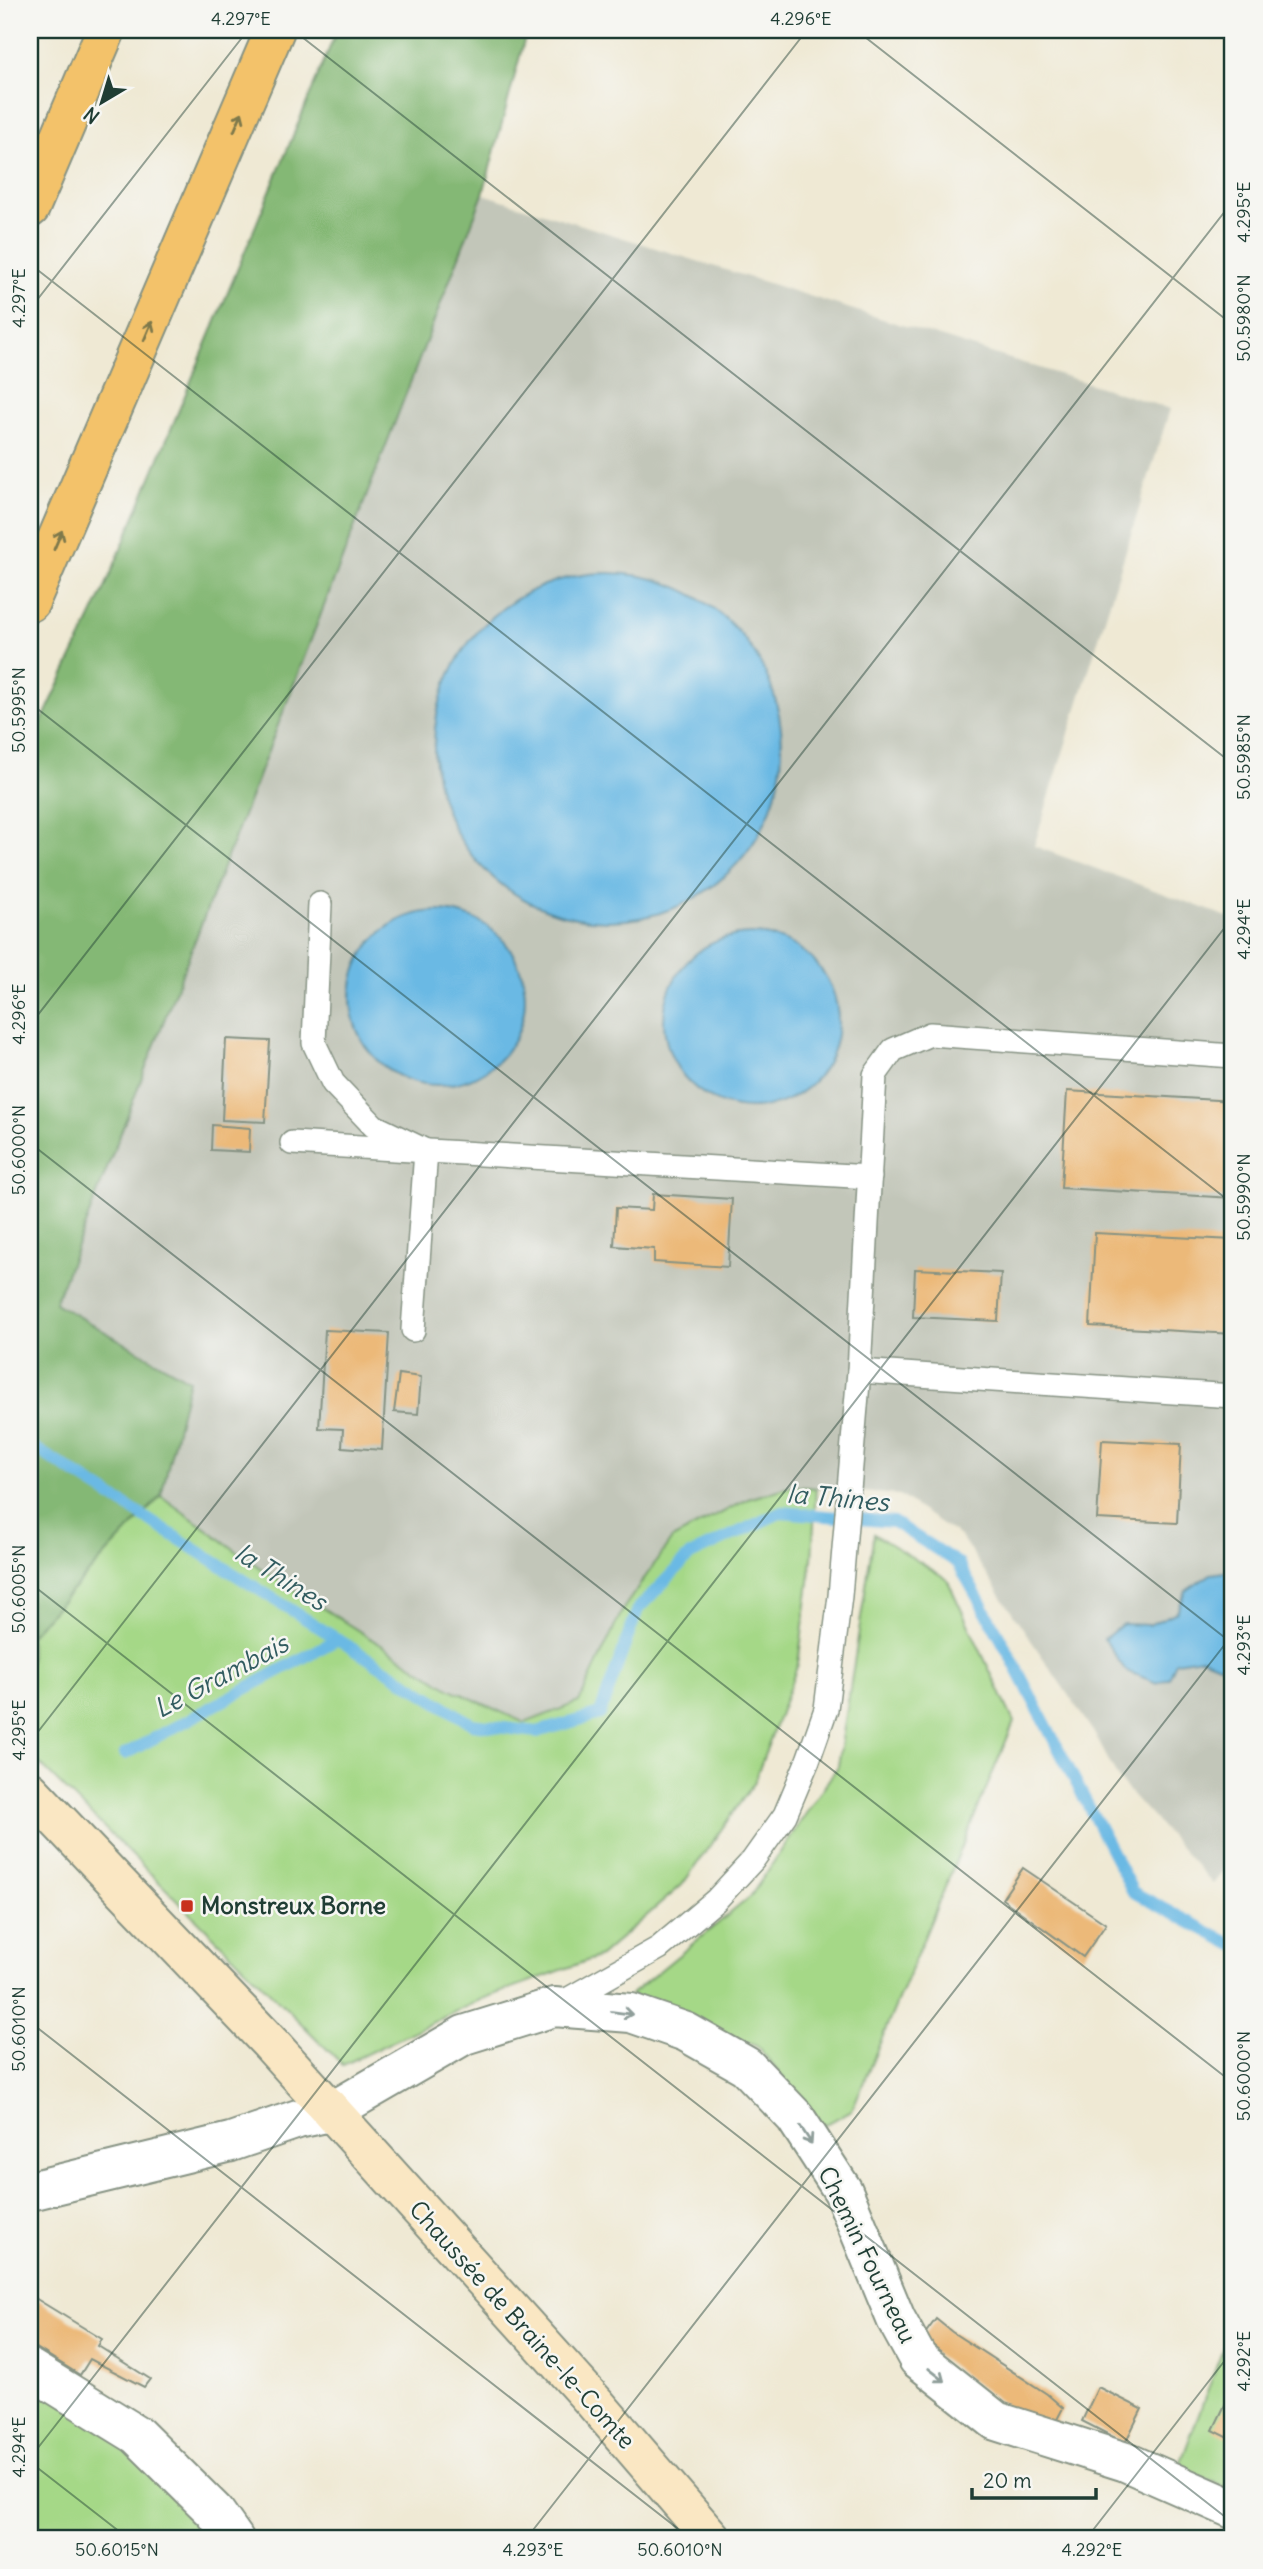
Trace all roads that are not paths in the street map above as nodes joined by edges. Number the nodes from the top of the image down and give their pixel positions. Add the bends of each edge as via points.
1 (106, 30) edge
2 (275, 30) edge
3 (30, 208) edge
4 (30, 602) edge
5 (320, 904) dead end
6 (1233, 1056) edge
7 (292, 1143) dead end
8 (426, 1151) junction
9 (870, 1177) junction
10 (413, 1330) dead end
11 (859, 1371) junction
12 (1233, 1396) edge
13 (30, 1791) edge
14 (554, 2007) junction
15 (331, 2112) junction
16 (30, 2191) edge
17 (30, 2369) edge
18 (1233, 2509) edge
19 (234, 2539) edge
20 (712, 2539) edge

1 - 3 highway
4 -> 2 highway
5 - 8 lane via 314,1043 333,1083 374,1126
6 - 9 lane via 930,1034 893,1050 875,1076
7 - 8 lane
8 - 9 lane
8 - 10 lane
9 - 11 lane
11 - 12 lane
11 - 14 lane via 826,1709 785,1815 753,1860 716,1900 659,1948
13 - 15 main road, Chaussée de Braine-le-Comte
14 - 15 street, Chemin Fourneau via 464,2035
14 -> 18 street, Chemin Fourneau via 631,2013 686,2032 746,2066 795,2117 842,2191 896,2319 918,2359 996,2421 1126,2462
15 - 16 street via 231,2142
15 - 20 main road, Chaussée de Braine-le-Comte
17 - 19 street via 137,2435 215,2512

